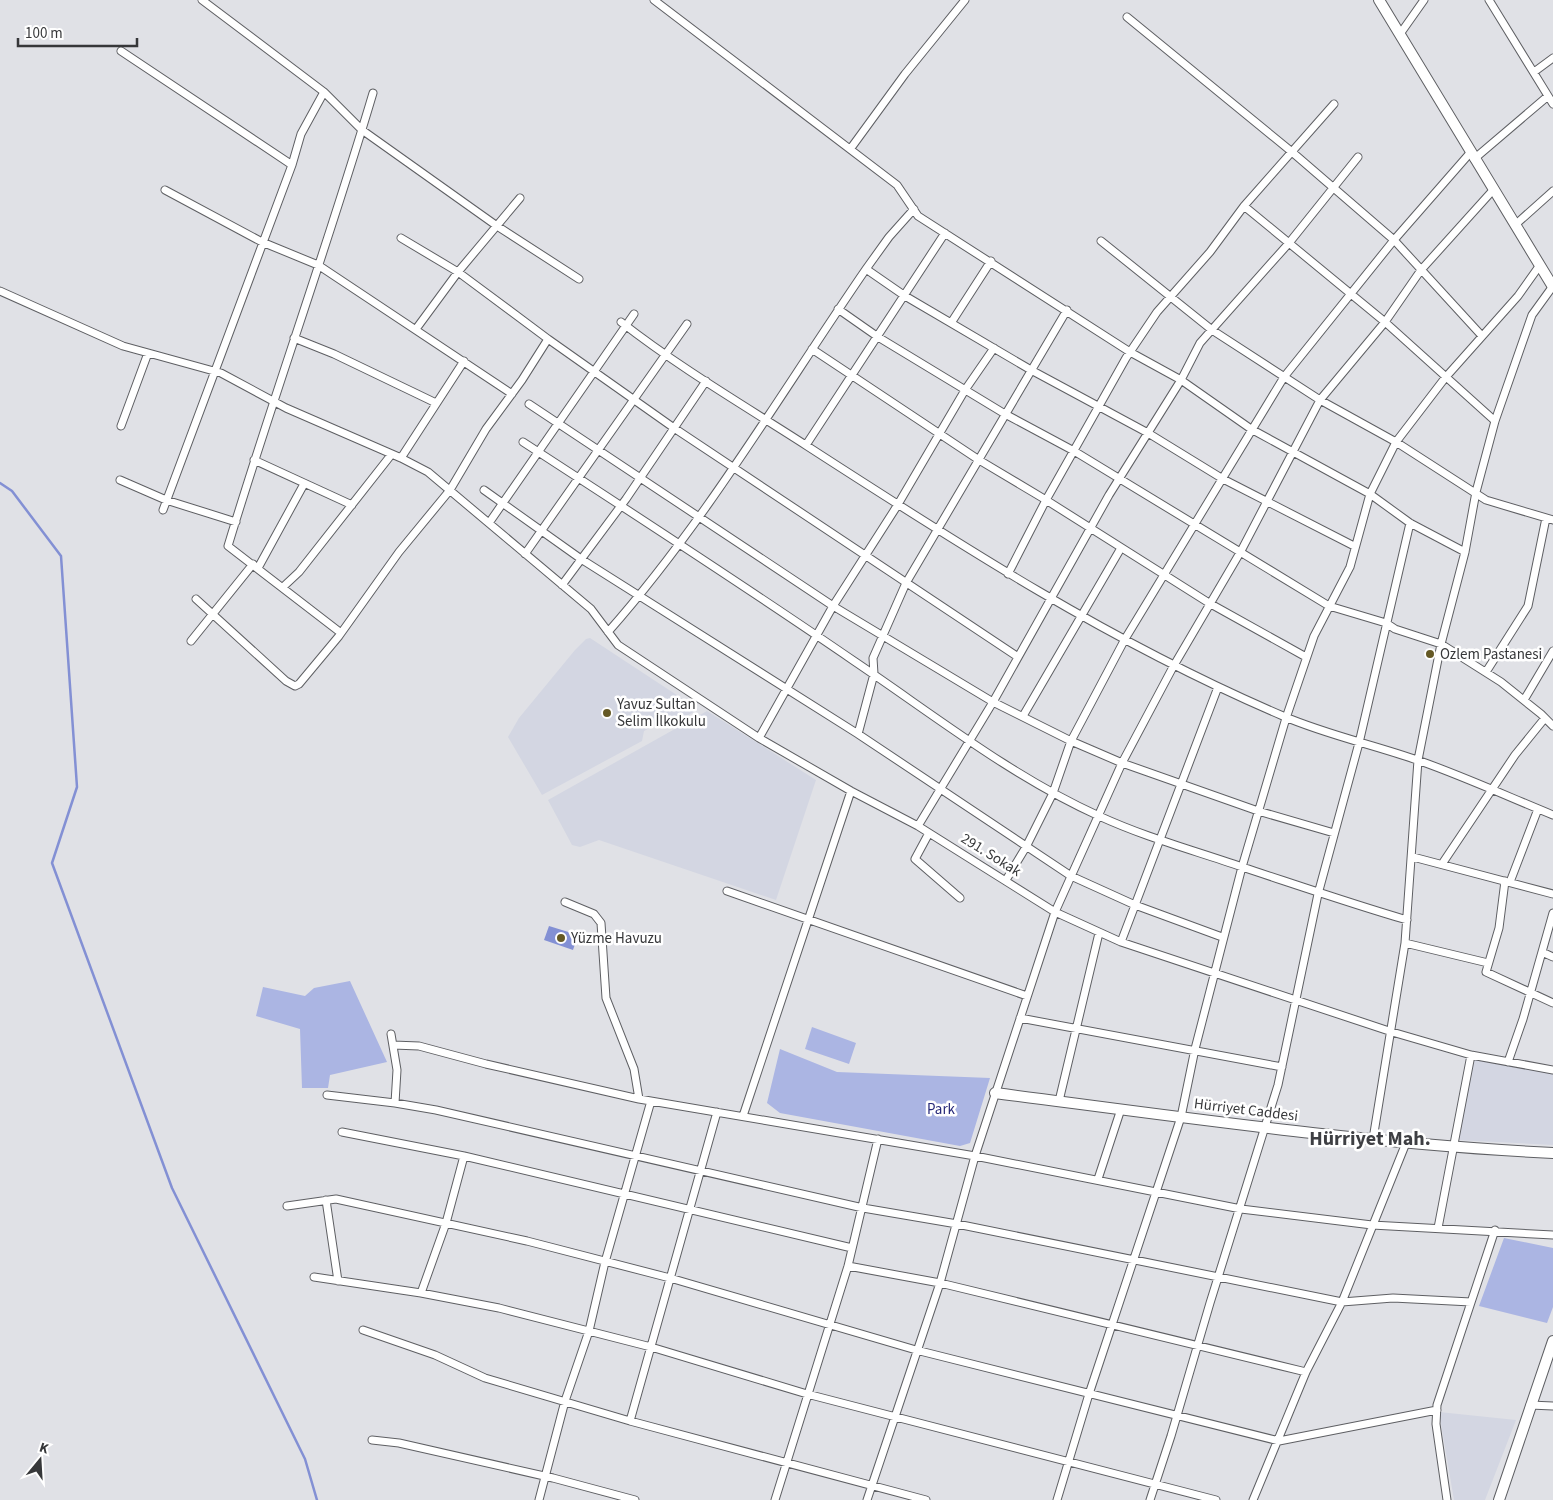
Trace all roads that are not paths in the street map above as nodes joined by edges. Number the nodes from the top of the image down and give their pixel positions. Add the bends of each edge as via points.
1 (202, 0) edge
2 (654, 0) edge
3 (965, 0) edge
4 (1379, 0) edge
5 (1424, 0) edge
6 (1489, 0) edge
7 (1127, 17) dead end
8 (1400, 34) junction
9 (121, 51) dead end
10 (1553, 58) edge
11 (1534, 72) junction
12 (324, 92) junction
13 (373, 93) dead end
14 (1548, 96) junction
15 (1334, 104) dead end
16 (1553, 104) edge
17 (362, 130) junction
18 (851, 148) junction
19 (1292, 152) junction
20 (1472, 156) junction
21 (1358, 157) dead end
22 (292, 165) junction
23 (1332, 188) junction
24 (165, 190) dead end
25 (1494, 190) junction
26 (1553, 191) edge
27 (520, 198) dead end
28 (1244, 206) junction
29 (914, 209) junction
30 (1515, 225) junction
31 (497, 226) junction
32 (945, 232) junction
33 (401, 238) dead end
34 (1394, 240) junction
35 (1101, 241) dead end
36 (262, 242) junction
37 (1289, 243) junction
38 (991, 261) junction
39 (318, 265) junction
40 (1540, 265) junction
41 (866, 269) junction
42 (1421, 270) junction
43 (458, 272) junction
44 (579, 279) dead end
45 (1553, 286) edge
46 (0, 290) edge
47 (1350, 293) junction
48 (905, 296) junction
49 (1169, 298) junction
50 (838, 309) junction
51 (1067, 310) junction
52 (634, 314) dead end
53 (1385, 322) junction
54 (951, 323) junction
55 (623, 324) junction
56 (687, 324) dead end
57 (416, 329) junction
58 (1212, 330) junction
59 (1482, 336) junction
60 (294, 338) junction
61 (878, 338) junction
62 (548, 339) junction
63 (994, 348) junction
64 (812, 349) junction
65 (1130, 352) junction
66 (148, 353) junction
67 (664, 354) junction
68 (464, 361) junction
69 (1031, 370) junction
70 (214, 371) junction
71 (595, 372) junction
72 (852, 377) junction
73 (1284, 377) junction
74 (1445, 378) junction
75 (1181, 380) junction
76 (706, 381) junction
77 (965, 390) junction
78 (512, 394) junction
79 (634, 400) junction
80 (1320, 400) junction
81 (274, 402) junction
82 (436, 403) junction
83 (529, 404) dead end
84 (1098, 407) junction
85 (1005, 414) junction
86 (766, 421) junction
87 (1495, 422) junction
88 (559, 423) junction
89 (121, 426) dead end
90 (674, 428) junction
91 (1251, 429) junction
92 (1148, 434) junction
93 (939, 435) junction
94 (523, 442) dead end
95 (1396, 442) junction
96 (806, 445) junction
97 (598, 449) junction
98 (1074, 451) junction
99 (1294, 451) junction
100 (539, 452) junction
101 (391, 455) junction
102 (400, 458) junction
103 (254, 460) junction
104 (979, 460) junction
105 (734, 469) junction
106 (578, 477) junction
107 (641, 477) junction
108 (1119, 479) junction
109 (1223, 479) junction
110 (120, 480) dead end
111 (304, 484) junction
112 (450, 490) junction
113 (484, 490) dead end
114 (1476, 492) junction
115 (1370, 494) junction
116 (166, 500) junction
117 (1046, 500) junction
118 (1266, 501) junction
119 (504, 503) junction
120 (352, 506) junction
121 (621, 506) junction
122 (897, 506) junction
123 (163, 510) dead end
124 (702, 516) junction
125 (1550, 519) edge
126 (236, 522) junction
127 (489, 523) junction
128 (1410, 523) junction
129 (1195, 526) junction
130 (1091, 528) junction
131 (936, 530) junction
132 (543, 531) junction
133 (679, 544) junction
134 (1354, 546) junction
135 (1121, 548) junction
136 (1241, 551) junction
137 (1465, 552) junction
138 (525, 554) junction
139 (865, 556) junction
140 (581, 559) junction
141 (256, 566) junction
142 (1008, 574) junction
143 (1164, 575) junction
144 (906, 583) junction
145 (562, 585) junction
146 (283, 587) junction
147 (640, 596) junction
148 (196, 599) dead end
149 (1049, 599) junction
150 (1209, 603) junction
151 (833, 606) junction
152 (1330, 606) junction
153 (212, 613) junction
154 (1082, 617) junction
155 (1386, 623) junction
156 (608, 632) junction
157 (341, 633) junction
158 (883, 635) junction
159 (818, 636) junction
160 (1126, 639) junction
161 (191, 641) dead end
162 (1441, 644) junction
163 (1553, 651) edge
164 (1306, 656) junction
165 (1018, 657) junction
166 (1173, 666) junction
167 (1486, 672) junction
168 (874, 674) junction
169 (1218, 687) junction
170 (787, 691) junction
171 (1524, 700) junction
172 (993, 702) junction
173 (1023, 716) junction
174 (1286, 718) junction
175 (1545, 718) junction
176 (1553, 726) edge
177 (858, 734) junction
178 (758, 738) junction
179 (969, 741) junction
180 (1071, 741) junction
181 (1359, 744) junction
182 (1418, 760) junction
183 (1122, 762) junction
184 (1180, 784) junction
185 (940, 789) junction
186 (1491, 789) junction
187 (851, 791) junction
188 (1053, 793) junction
189 (1538, 809) junction
190 (1258, 811) junction
191 (1553, 815) edge
192 (1098, 816) junction
193 (918, 826) junction
194 (929, 832) junction
195 (1334, 833) junction
196 (1160, 842) junction
197 (1026, 847) junction
198 (1413, 856) junction
199 (1442, 864) junction
200 (1242, 867) junction
201 (1071, 876) junction
202 (1006, 880) junction
203 (1508, 881) junction
204 (728, 891) dead end
205 (1318, 894) junction
206 (1553, 894) edge
207 (960, 898) dead end
208 (565, 902) dead end
209 (1135, 905) junction
210 (1055, 912) junction
211 (1553, 917) edge
212 (810, 919) junction
213 (1407, 920) junction
214 (1099, 933) junction
215 (1222, 937) junction
216 (1120, 942) junction
217 (1405, 944) junction
218 (1542, 952) junction
219 (1553, 957) edge
220 (1488, 962) junction
221 (1215, 972) junction
222 (1530, 993) junction
223 (1027, 996) junction
224 (1295, 1001) junction
225 (1553, 1003) edge
226 (1020, 1018) junction
227 (1076, 1030) junction
228 (1392, 1032) junction
229 (391, 1034) dead end
230 (394, 1045) junction
231 (1195, 1049) junction
232 (1471, 1055) junction
233 (1508, 1062) junction
234 (1282, 1067) junction
235 (1553, 1070) edge
236 (995, 1093) junction
237 (327, 1095) dead end
238 (639, 1099) junction
239 (651, 1101) junction
240 (1059, 1101) junction
241 (394, 1102) junction
242 (1121, 1109) junction
243 (717, 1112) junction
244 (743, 1116) junction
245 (1181, 1117) junction
246 (1266, 1128) junction
247 (342, 1132) dead end
248 (878, 1139) junction
249 (1372, 1139) junction
250 (1406, 1143) junction
251 (1453, 1148) junction
252 (1553, 1153) edge
253 (464, 1156) junction
254 (637, 1156) junction
255 (975, 1156) junction
256 (700, 1171) junction
257 (1098, 1179) junction
258 (1158, 1190) junction
259 (624, 1193) junction
260 (326, 1200) junction
261 (287, 1206) dead end
262 (863, 1208) junction
263 (1241, 1209) junction
264 (690, 1210) junction
265 (446, 1223) junction
266 (957, 1224) junction
267 (1372, 1225) junction
268 (1438, 1228) junction
269 (1495, 1230) junction
270 (1553, 1235) edge
271 (852, 1248) junction
272 (1134, 1261) junction
273 (605, 1262) junction
274 (848, 1266) junction
275 (314, 1277) dead end
276 (1218, 1277) junction
277 (670, 1278) junction
278 (338, 1281) junction
279 (940, 1283) junction
280 (421, 1293) junction
281 (1342, 1302) junction
282 (1471, 1302) junction
283 (829, 1323) junction
284 (1112, 1325) junction
285 (363, 1330) dead end
286 (589, 1331) junction
287 (1553, 1341) edge
288 (651, 1347) junction
289 (1197, 1347) junction
290 (916, 1350) junction
291 (1306, 1372) junction
292 (807, 1394) junction
293 (1089, 1394) junction
294 (565, 1401) junction
295 (1530, 1405) junction
296 (1553, 1406) edge
297 (1437, 1410) junction
298 (1177, 1416) junction
299 (895, 1418) junction
300 (630, 1421) junction
301 (372, 1440) dead end
302 (1279, 1441) junction
303 (786, 1462) junction
304 (1070, 1462) junction
305 (546, 1476) junction
306 (871, 1485) junction
307 (1154, 1485) junction
308 (539, 1500) edge
309 (635, 1500) edge
310 (775, 1500) edge
311 (866, 1500) edge
312 (926, 1500) edge
313 (1057, 1500) edge
314 (1150, 1500) edge
315 (1216, 1500) edge
316 (1253, 1500) edge
317 (1447, 1500) edge
318 (1499, 1500) edge

1 - 12 street
2 - 18 street
3 - 18 street
4 - 8 street
5 - 8 street
6 - 11 street
7 - 19 street
8 - 20 street
9 - 22 street
10 - 11 street
11 - 14 street
12 - 17 street
12 - 22 street via 301,134
13 - 17 street
14 - 16 street
14 - 20 street
15 - 19 street
17 - 31 street
17 - 39 street
18 - 29 street via 897,185
19 - 23 street
19 - 28 street
20 - 25 street
20 - 34 street
21 - 23 street
22 - 36 street
23 - 34 street
23 - 37 street
24 - 36 street
25 - 30 street
25 - 42 street
26 - 30 street
27 - 31 street
28 - 37 street
28 - 49 street via 1210,252
29 - 32 street via 918,216
29 - 41 street
30 - 40 street
31 - 43 street
31 - 44 street
32 - 38 street
32 - 48 street
33 - 43 street
34 - 42 street
34 - 47 street
35 - 49 street
36 - 39 street
36 - 70 street
37 - 47 street
37 - 58 street
38 - 51 street
38 - 54 street
39 - 57 street
39 - 60 street
40 - 45 street
40 - 59 street via 1518,296
41 - 48 street
41 - 50 street
42 - 53 street
42 - 59 street
43 - 57 street
43 - 62 street
45 - 87 street via 1532,316
46 - 66 street, 291. Sokak via 123,346
47 - 53 street
47 - 73 street
48 - 54 street
48 - 61 street
49 - 58 street
49 - 65 street
50 - 61 street
50 - 64 street
51 - 65 street
51 - 69 street
52 - 55 street
53 - 74 street
53 - 80 street
54 - 63 street
55 - 67 street
55 - 71 street
56 - 67 street
57 - 68 street
58 - 73 street
58 - 75 street via 1200,343
59 - 74 street
60 - 81 street
60 - 82 street
61 - 72 street
61 - 77 street
62 - 71 street
62 - 78 street
63 - 69 street
63 - 77 street
64 - 72 street
64 - 86 street
65 - 75 street
65 - 84 street
66 - 70 street, 291. Sokak
66 - 89 street
67 - 76 street
67 - 79 street
68 - 78 street
68 - 82 street
69 - 84 street
69 - 85 street
70 - 81 street, 291. Sokak
70 - 116 street
71 - 79 street
71 - 88 street
72 - 93 street
72 - 96 street
73 - 80 street
73 - 91 street
74 - 87 street
74 - 95 street
75 - 91 street
75 - 92 street
76 - 86 street
76 - 90 street
77 - 85 street
77 - 93 street
78 - 112 street via 486,429
79 - 90 street
79 - 97 street
80 - 95 street
80 - 99 street
81 - 101 street, 291. Sokak
81 - 103 street
82 - 102 street
83 - 88 street
84 - 92 street
84 - 98 street
85 - 98 street
85 - 104 street
86 - 96 street
86 - 105 street
87 - 114 street
88 - 97 street
88 - 100 street
90 - 105 street
90 - 107 street
91 - 99 street
91 - 109 street
92 - 108 street
92 - 109 street
93 - 104 street
93 - 122 street
94 - 100 street
95 - 114 street
95 - 115 street
96 - 122 street
97 - 106 street
97 - 107 street
98 - 108 street
98 - 117 street
99 - 115 street
99 - 118 street
100 - 106 street
100 - 119 street
101 - 102 street, 291. Sokak
101 - 120 street
102 - 112 street, 291. Sokak via 428,472
103 - 111 street
103 - 126 street
104 - 117 street
104 - 131 street
105 - 124 street
105 - 139 street
106 - 121 street
106 - 132 street
107 - 121 street
107 - 124 street
108 - 129 street
108 - 130 street
109 - 118 street
109 - 129 street
110 - 116 street
111 - 120 street
111 - 141 street
112 - 127 street, 291. Sokak
112 - 157 street
113 - 119 street
114 - 125 street via 1486,500
114 - 137 street
115 - 128 street
115 - 134 street
116 - 123 street
116 - 126 street
117 - 130 street
117 - 142 street
118 - 134 street
118 - 136 street
119 - 127 street
119 - 132 street
120 - 146 street
121 - 133 street
121 - 140 street
122 - 131 street
122 - 139 street
124 - 133 street
124 - 151 street
125 - 167 street via 1528,606
126 - 141 street via 228,546
127 - 138 street, 291. Sokak
128 - 137 street
128 - 155 street
129 - 136 street
129 - 143 street
130 - 135 street
130 - 149 street
131 - 142 street
131 - 144 street
132 - 138 street
132 - 140 street
133 - 147 street
133 - 159 street
134 - 152 street via 1350,567
135 - 143 street
135 - 154 street
136 - 150 street
136 - 152 street
137 - 162 street
138 - 145 street, 291. Sokak
139 - 144 street
139 - 151 street
140 - 145 street
140 - 147 street
141 - 146 street
141 - 153 street
142 - 149 street
143 - 150 street
143 - 160 street
144 - 158 street
144 - 165 street
145 - 156 street, 291. Sokak via 591,609
146 - 157 street
147 - 156 street
147 - 170 street
148 - 153 street
149 - 154 street
149 - 165 street
150 - 164 street
150 - 166 street
151 - 158 street
151 - 159 street
152 - 155 street
152 - 164 street
153 - 157 street via 295,686
153 - 161 street
154 - 160 street
154 - 173 street
155 - 162 street
155 - 181 street
156 - 178 street, 291. Sokak via 618,644
158 - 168 street via 873,658
158 - 172 street
159 - 168 street
159 - 170 street
160 - 166 street
160 - 180 street
162 - 167 street
162 - 182 street
163 - 171 street
164 - 174 street
165 - 172 street
166 - 169 street
166 - 183 street
167 - 171 street
168 - 177 street
168 - 179 street
169 - 174 street
169 - 184 street
170 - 177 street
170 - 178 street
171 - 175 street
172 - 173 street
172 - 179 street
173 - 180 street
174 - 181 street
174 - 190 street
175 - 176 street
175 - 186 street
177 - 185 street
178 - 187 street, 291. Sokak
179 - 185 street
179 - 188 street
180 - 183 street
180 - 188 street
181 - 182 street
181 - 195 street
182 - 186 street
182 - 198 street
183 - 184 street
183 - 192 street
184 - 190 street
184 - 196 street
185 - 193 street
185 - 197 street
186 - 189 street
186 - 199 street
187 - 193 street, 291. Sokak
187 - 212 street
188 - 192 street
188 - 197 street
189 - 191 street
189 - 203 street
190 - 195 street
190 - 200 street
192 - 196 street
192 - 201 street
193 - 194 street, 291. Sokak
194 - 202 street, 291. Sokak
194 - 207 street via 915,859
195 - 205 street
196 - 200 street
196 - 209 street
197 - 201 street
197 - 202 street
198 - 199 street
198 - 213 street
199 - 203 street
200 - 205 street
200 - 215 street
201 - 209 street
201 - 210 street
202 - 210 street, 291. Sokak
203 - 206 street
203 - 220 street via 1499,928
204 - 212 street
205 - 213 street
205 - 224 street
208 - 238 street via 594,914 601,923 606,998 634,1069
209 - 215 street
209 - 216 street
210 - 214 street, 291. Sokak
210 - 223 street
211 - 218 street
212 - 223 street
212 - 244 street
213 - 217 street
214 - 216 street, 291. Sokak
214 - 227 street
215 - 221 street
216 - 221 street, 291. Sokak
217 - 220 street
217 - 228 street
218 - 219 street
218 - 222 street
220 - 222 street via 1486,972 1489,975
221 - 224 street, 291. Sokak
221 - 231 street
222 - 225 street
222 - 233 street
223 - 226 street
224 - 228 street, 291. Sokak
224 - 234 street
226 - 227 street
226 - 236 street
227 - 231 street
227 - 240 street
228 - 232 street, 291. Sokak
228 - 249 street
229 - 230 street
230 - 238 street via 418,1046
230 - 241 street via 397,1070
231 - 234 street
231 - 245 street
232 - 233 street, 291. Sokak
232 - 251 street
233 - 235 street, 291. Sokak
234 - 246 street
236 - 240 street, Hürriyet Caddesi
236 - 255 street
237 - 241 street
238 - 239 street
239 - 243 street
239 - 254 street
240 - 242 street, Hürriyet Caddesi
241 - 254 street
242 - 245 street, Hürriyet Caddesi
242 - 257 street
243 - 244 street
243 - 256 street
244 - 248 street
245 - 246 street, Hürriyet Caddesi
245 - 258 street
246 - 249 street, Hürriyet Caddesi
246 - 263 street
247 - 253 street
248 - 255 street
248 - 262 street
249 - 250 street, Hürriyet Caddesi
250 - 251 street, Hürriyet Caddesi
250 - 267 street
251 - 252 street, Hürriyet Caddesi
251 - 268 street
253 - 259 street
253 - 265 street
254 - 256 street
254 - 259 street
255 - 257 street
255 - 266 street
256 - 262 street
256 - 264 street
257 - 258 street
258 - 263 street
258 - 272 street
259 - 264 street
259 - 273 street
260 - 261 street
260 - 265 street via 336,1199
260 - 278 street
262 - 266 street
262 - 271 street
263 - 267 street
263 - 276 street
264 - 271 street
264 - 277 street
265 - 273 street
265 - 280 street
266 - 272 street
266 - 279 street
267 - 268 street
267 - 281 street
268 - 269 street
269 - 270 street
269 - 282 street
271 - 274 street
272 - 276 street
272 - 284 street
273 - 277 street
273 - 286 street
274 - 279 street
274 - 283 street
275 - 278 street
276 - 281 street
276 - 289 street
277 - 283 street
277 - 288 street
278 - 280 street
279 - 284 street
279 - 290 street
280 - 286 street via 499,1308
281 - 282 street via 1392,1298
281 - 291 street
282 - 297 street
283 - 290 street
283 - 292 street
284 - 289 street
284 - 293 street
285 - 294 street via 435,1355 485,1378
286 - 288 street
286 - 294 street
287 - 295 street
288 - 292 street
288 - 300 street
289 - 291 street
289 - 298 street
290 - 293 street
290 - 299 street
291 - 302 street
292 - 299 street
292 - 303 street
293 - 298 street
293 - 304 street
294 - 300 street
294 - 305 street
295 - 296 street
295 - 318 street
297 - 302 street
297 - 317 street via 1436,1424
298 - 302 street
298 - 307 street
299 - 304 street
299 - 306 street
300 - 303 street
301 - 305 street via 399,1442
302 - 316 street
303 - 306 street
303 - 310 street
304 - 307 street
304 - 313 street
305 - 308 street
305 - 309 street
306 - 311 street
306 - 312 street
307 - 314 street
307 - 315 street

